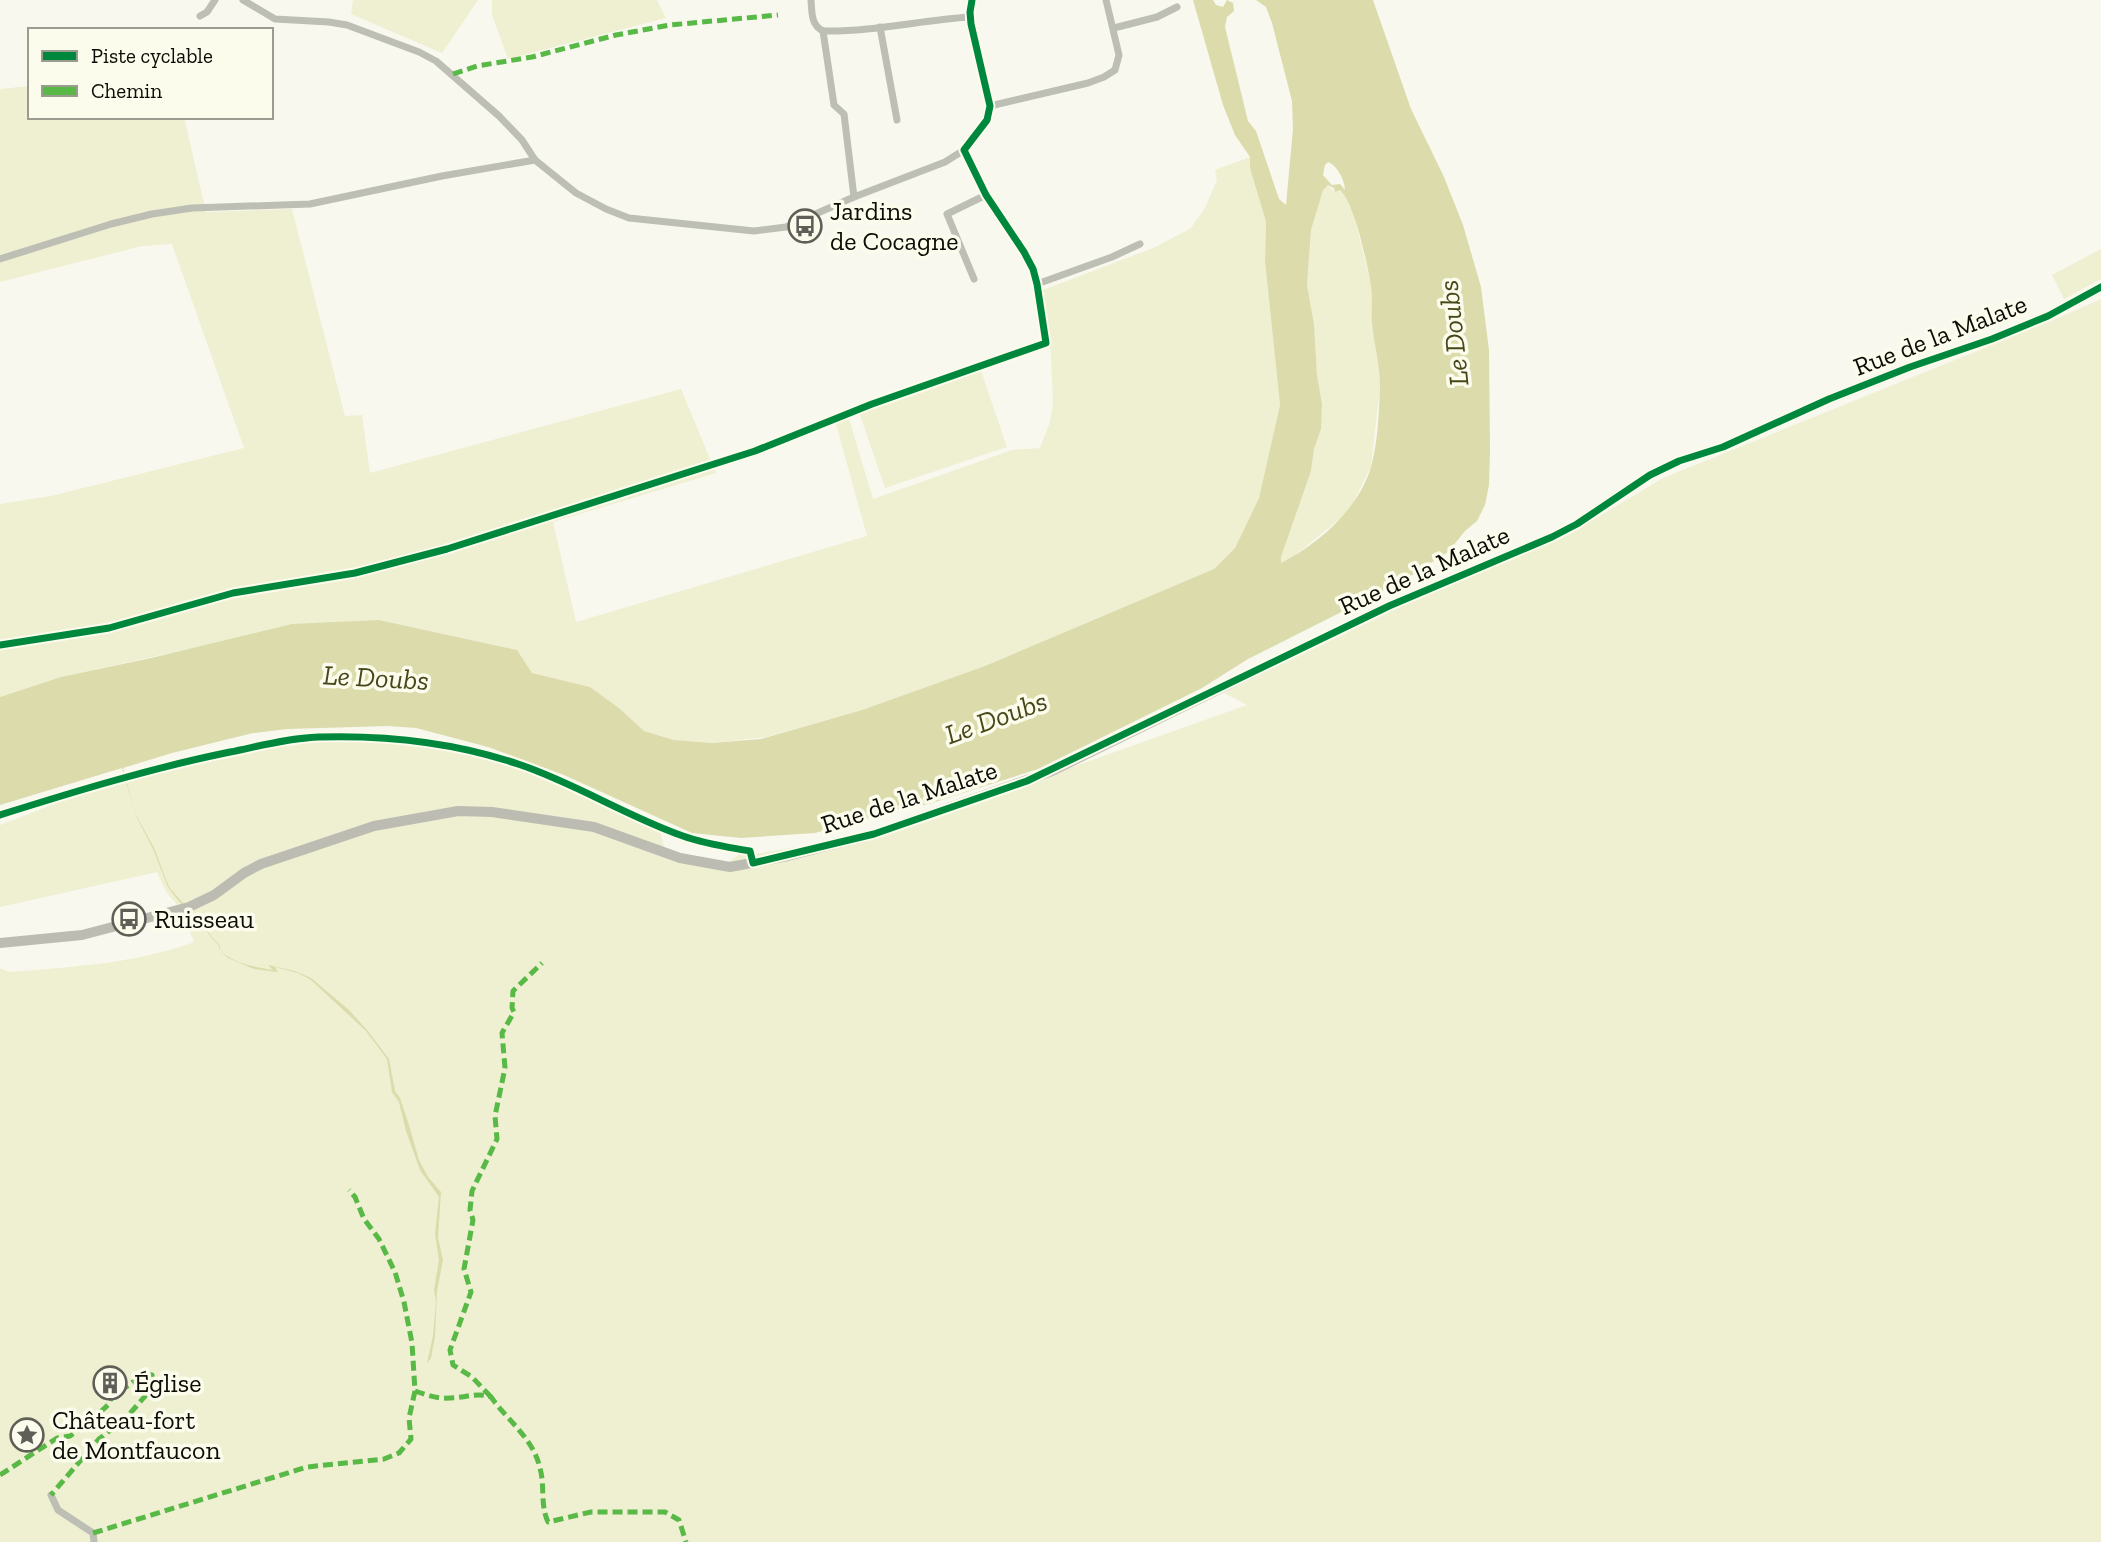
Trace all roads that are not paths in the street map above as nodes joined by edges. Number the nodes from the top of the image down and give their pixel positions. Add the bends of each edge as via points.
1 (215, 0) edge
2 (243, 0) edge
3 (811, 0) edge
4 (972, 0) edge
5 (1106, 0) edge
6 (1177, 7) dead end
7 (200, 16) dead end
8 (970, 17) junction
9 (880, 27) junction
10 (1114, 28) junction
11 (823, 31) junction
12 (990, 106) junction
13 (897, 120) dead end
14 (964, 150) junction
15 (535, 160) junction
16 (986, 195) junction
17 (854, 197) junction
18 (1140, 244) dead end
19 (0, 259) edge
20 (974, 279) dead end
21 (1037, 284) junction
22 (2101, 287) edge
23 (1046, 343) dead end
24 (0, 943) edge
25 (51, 1495) dead end
26 (94, 1542) edge

1 - 7 street
2 - 15 street via 275,19 347,25 436,61 499,116
3 - 11 street via 813,22
4 - 8 street
5 - 10 street
6 - 10 street
8 - 9 street
8 - 12 street
9 - 11 street
9 - 13 street
10 - 12 street via 1119,55 1115,70 1104,77
11 - 17 street via 834,105 844,114
12 - 14 street via 987,120
14 - 16 street
14 - 17 street via 945,162
15 - 17 street via 562,183 619,215 730,230 775,230
15 - 19 street via 310,204 152,214
16 - 20 street via 947,214
16 - 21 street via 1024,252
18 - 21 street
21 - 23 street
22 - 24 street, Rue de la Malate via 2048,316 1679,461 1552,537 1389,606 1052,771 874,834 730,867 680,858 594,827 458,811 374,826 261,864 186,908 82,935
25 - 26 street via 58,1510 93,1533

